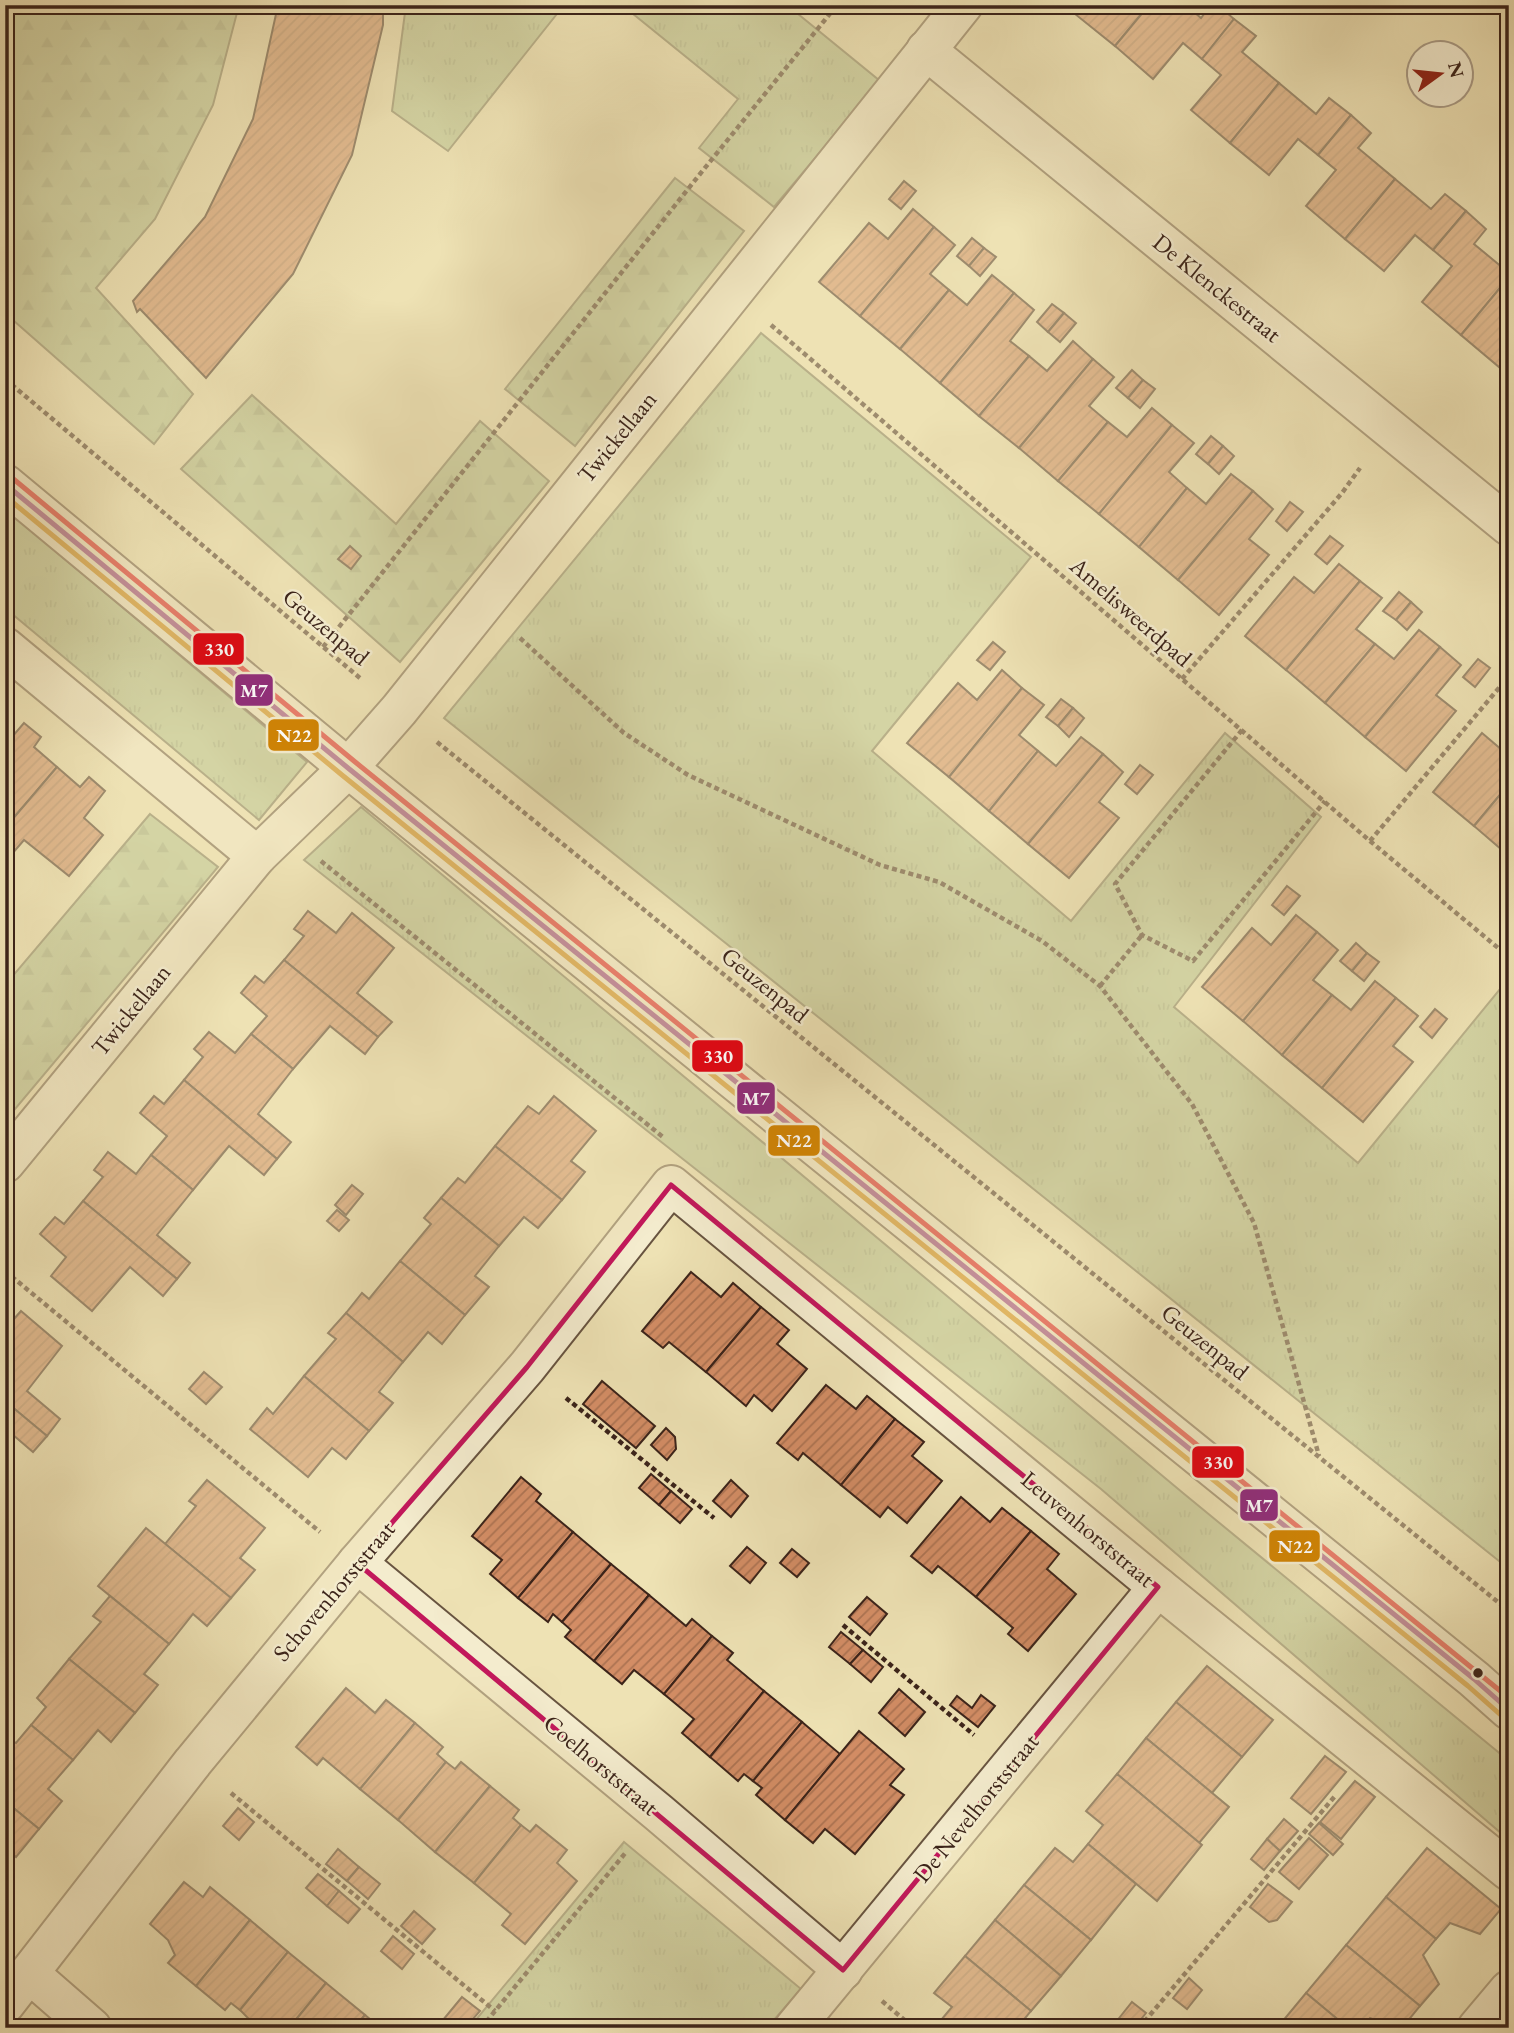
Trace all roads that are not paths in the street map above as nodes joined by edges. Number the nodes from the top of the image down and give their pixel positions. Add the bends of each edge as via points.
1 (963, 5) edge
2 (926, 50) junction
3 (5, 484) edge
4 (1509, 526) edge
5 (5, 647) edge
6 (348, 768) junction
7 (270, 843) junction
8 (5, 1164) edge
9 (671, 1185) joint
10 (357, 1563) junction
11 (1158, 1587) junction
12 (1509, 1710) edge
13 (1509, 1871) edge
14 (843, 1969) junction
15 (30, 1974) junction
16 (1509, 1990) edge
17 (5, 2004) edge
18 (92, 2028) edge
19 (794, 2028) edge
20 (1477, 2028) edge

1 - 2 street, Twickellaan
2 - 4 street, De Klenckestraat
2 - 6 street, Twickellaan
3 - 6 street
5 - 7 street
6 - 7 street, Twickellaan
6 - 12 street
7 - 8 street, Twickellaan
9 - 10 street, Schovenhorststraat via 527,1367
9 - 11 street, Leuvenhorststraat
10 - 14 street, Coelhorststraat
10 - 15 street, Schovenhorststraat via 193,1762
11 - 13 street, Leuvenhorststraat
11 - 14 street, De Nevelhorststraat
14 - 19 street, De Nevelhorststraat
15 - 17 street, Schovenhorststraat
15 - 18 street
16 - 20 street

